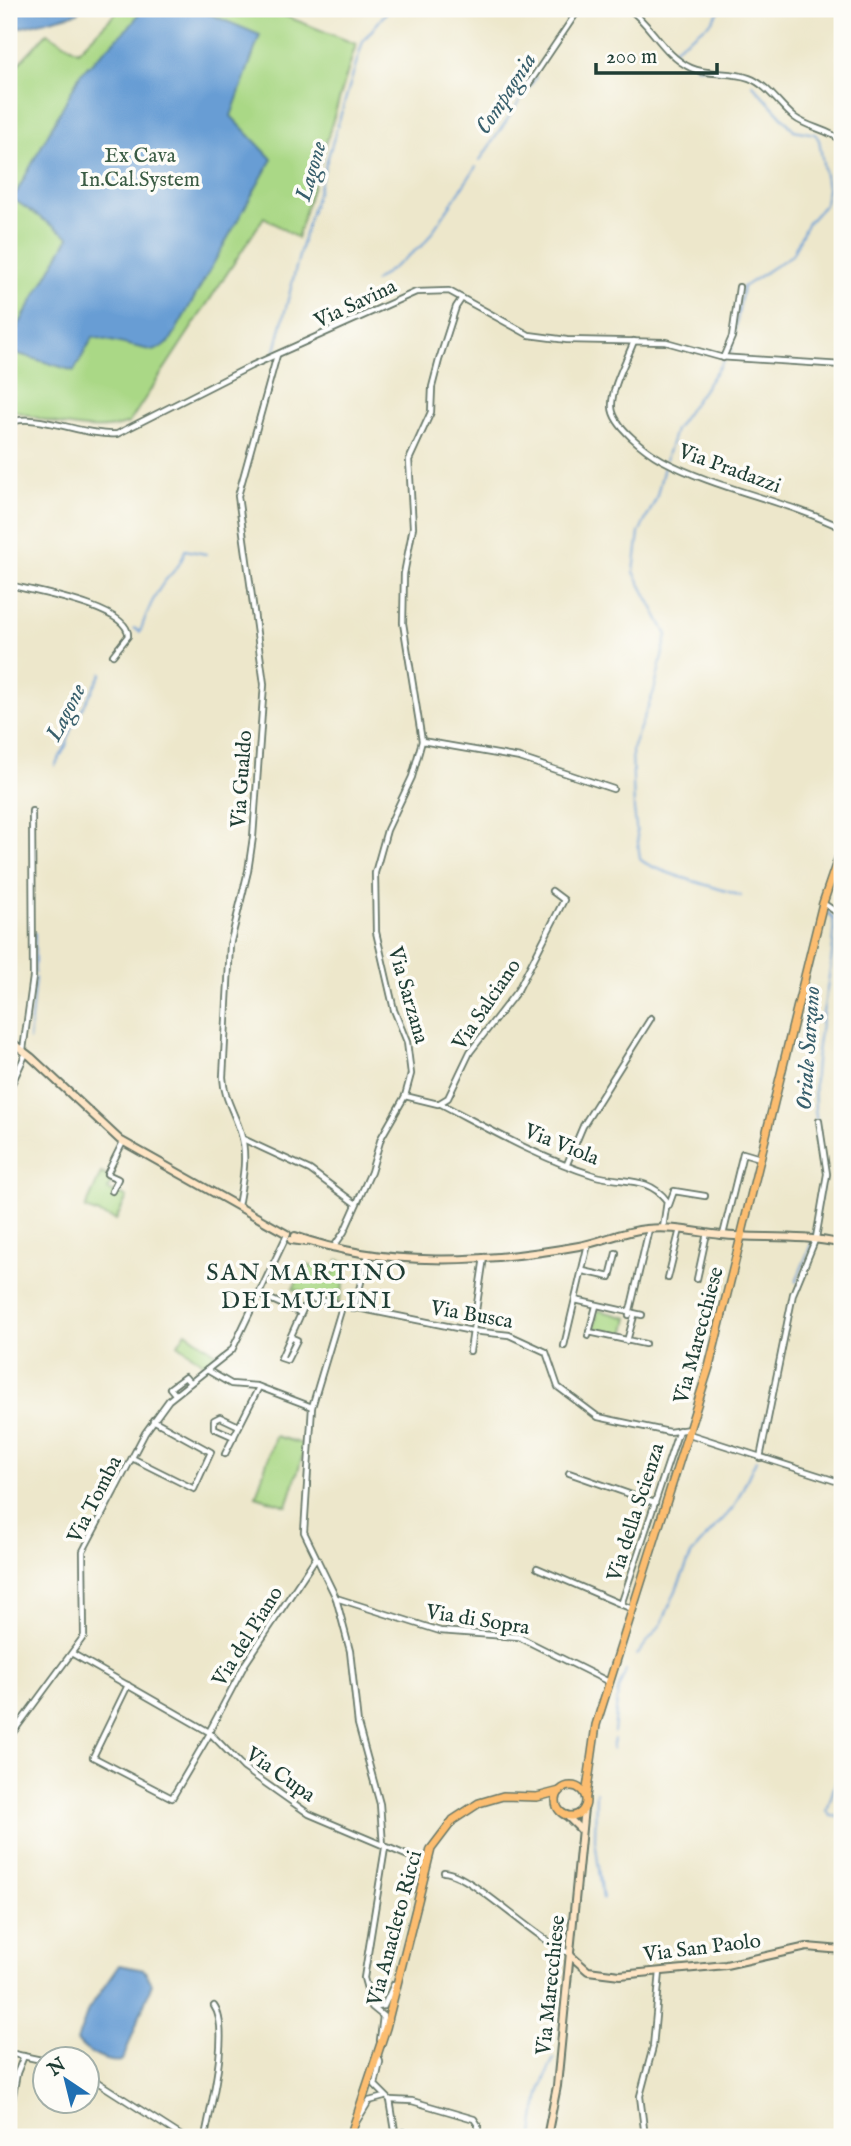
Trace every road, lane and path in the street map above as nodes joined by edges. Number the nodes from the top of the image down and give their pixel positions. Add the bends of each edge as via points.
1 (579, 9) edge
2 (629, 9) edge
3 (526, 88) dead end
4 (842, 141) edge
5 (739, 287) dead end
6 (462, 298) junction
7 (634, 341) junction
8 (277, 354) junction
9 (723, 358) junction
10 (842, 365) edge
11 (9, 424) edge
12 (842, 528) edge
13 (9, 585) edge
14 (113, 656) dead end
15 (422, 741) junction
16 (613, 789) dead end
17 (32, 811) dead end
18 (842, 848) edge
19 (552, 891) dead end
20 (823, 903) junction
21 (842, 916) edge
22 (651, 1018) dead end
23 (9, 1040) edge
24 (24, 1052) junction
25 (9, 1090) edge
26 (405, 1096) junction
27 (441, 1104) junction
28 (819, 1121) dead end
29 (242, 1139) junction
30 (123, 1142) junction
31 (761, 1158) junction
32 (567, 1164) junction
33 (112, 1191) dead end
34 (705, 1196) dead end
35 (357, 1204) junction
36 (238, 1206) junction
37 (668, 1206) junction
38 (663, 1228) junction
39 (649, 1229) junction
40 (680, 1229) junction
41 (707, 1233) junction
42 (725, 1235) junction
43 (290, 1236) junction
44 (742, 1236) junction
45 (816, 1238) junction
46 (588, 1244) junction
47 (842, 1244) edge
48 (333, 1248) junction
49 (738, 1251) junction
50 (616, 1253) dead end
51 (368, 1255) junction
52 (484, 1256) junction
53 (583, 1271) junction
54 (668, 1278) dead end
55 (697, 1279) dead end
56 (259, 1294) junction
57 (575, 1300) junction
58 (596, 1306) junction
59 (342, 1307) junction
60 (354, 1309) junction
61 (301, 1313) junction
62 (632, 1315) junction
63 (642, 1315) dead end
64 (472, 1331) junction
65 (290, 1337) junction
66 (627, 1341) junction
67 (645, 1344) dead end
68 (564, 1346) dead end
69 (470, 1351) dead end
70 (206, 1370) junction
71 (190, 1383) junction
72 (259, 1387) junction
73 (175, 1394) junction
74 (312, 1407) junction
75 (153, 1420) junction
76 (239, 1426) junction
77 (679, 1429) junction
78 (690, 1432) junction
79 (233, 1437) junction
80 (225, 1454) dead end
81 (132, 1458) junction
82 (760, 1458) junction
83 (569, 1473) dead end
84 (842, 1483) edge
85 (655, 1503) junction
86 (315, 1559) junction
87 (537, 1568) dead end
88 (336, 1598) junction
89 (621, 1605) junction
90 (633, 1609) junction
91 (73, 1654) junction
92 (609, 1682) junction
93 (128, 1685) junction
94 (11, 1732) edge
95 (209, 1733) junction
96 (9, 1738) edge
97 (591, 1771) junction
98 (574, 1786) junction
99 (560, 1791) junction
100 (586, 1796) junction
101 (537, 1797) junction
102 (557, 1805) junction
103 (584, 1808) junction
104 (566, 1815) junction
105 (583, 1835) junction
106 (384, 1846) junction
107 (421, 1861) dead end
108 (444, 1872) dead end
109 (842, 1950) edge
110 (571, 1955) junction
111 (660, 1971) junction
112 (399, 1979) junction
113 (369, 1999) junction
114 (214, 2006) dead end
115 (381, 2043) junction
116 (9, 2053) edge
117 (377, 2054) junction
118 (24, 2056) junction
119 (32, 2058) edge
120 (102, 2085) edge
121 (389, 2099) junction
122 (9, 2117) edge
123 (355, 2124) junction
124 (183, 2137) edge
125 (205, 2137) edge
126 (350, 2137) edge
127 (396, 2137) edge
128 (478, 2137) edge
129 (547, 2137) edge
130 (645, 2137) edge

1 - 3 street
2 - 4 street via 687,66 759,82 797,120
5 - 9 street via 732,337
6 - 7 street, Via Savina via 530,335
6 - 8 street, Via Savina via 438,289 416,292
6 - 15 street, Via Sarzana via 439,360 431,412 409,460 413,527 404,575 403,623
7 - 9 street, Via Savina via 666,342
7 - 12 street, Via Pradazzi via 612,409 615,418 648,451 677,467
8 - 11 street, Via Savina via 117,434 23,420
8 - 29 street, Via Gualdo via 237,505 264,684 251,848 230,945 223,1076 223,1093
9 - 10 street, Via Savina
13 - 14 street via 94,606 120,620 128,636
15 - 16 street via 520,758
15 - 26 street, Via Sarzana via 384,842 374,891 376,932 386,979 411,1060
17 - 24 street via 33,978
18 - 20 main road, Via Marecchiese
19 - 27 street, Via Salciano via 564,901 531,967 475,1044
20 - 21 street
20 - 31 main road, Via Marecchiese
22 - 32 street via 583,1126
23 - 24 main road
24 - 25 street
24 - 30 main road
26 - 27 street
26 - 35 street, Via Sarzana via 381,1138
27 - 32 street, Via Viola
28 - 45 street via 827,1174
29 - 35 street via 310,1170
29 - 36 street, Via Gualdo
30 - 33 street via 107,1174 118,1179
30 - 36 main road
31 - 42 street via 743,1153
31 - 44 main road, Via Marecchiese
32 - 37 street, Via Viola via 596,1176 648,1184 663,1195
34 - 37 street via 674,1191
35 - 48 street, Via Sarzana
36 - 43 main road
37 - 38 street
38 - 39 main road
38 - 40 main road
39 - 46 main road
39 - 62 street
40 - 41 main road
40 - 54 street
41 - 42 main road
41 - 55 street
42 - 44 main road
42 - 49 main road
43 - 48 main road
43 - 56 street, Via Tomba
44 - 45 main road
44 - 49 main road, Via Marecchiese
45 - 47 main road
45 - 82 street via 793,1294
46 - 52 main road
46 - 53 street
48 - 51 main road
49 - 78 main road, Via Marecchiese
50 - 53 street via 610,1277
51 - 52 main road via 424,1260
51 - 60 street
52 - 64 street
53 - 57 street
56 - 61 street
56 - 70 street, Via Tomba via 232,1350
57 - 58 street
57 - 68 street
58 - 62 street
58 - 66 street via 588,1334
59 - 60 street, Via Busca
59 - 61 street, Via Busca via 308,1298
59 - 74 street
60 - 64 street, Via Busca
61 - 65 street
62 - 63 street
62 - 66 street
64 - 69 street
64 - 77 street, Via Busca via 509,1335 540,1347 549,1357 558,1387 598,1416 669,1432
65 - 65 street via 281,1357 287,1360 297,1340
66 - 67 street
70 - 71 street, Via Tomba
70 - 72 street via 231,1384
71 - 73 street, Via Tomba
71 - 73 street, Via Tomba via 185,1377 171,1387
72 - 74 street
72 - 76 street
73 - 75 street, Via Tomba
74 - 86 street via 304,1532
75 - 81 street, Via Tomba
75 - 81 street via 211,1452 194,1489
76 - 79 street
76 - 79 street via 220,1417 214,1420 214,1428
77 - 78 street, Via Busca
77 - 85 street, Via della Scienza
78 - 82 street, Via Busca
78 - 90 main road, Via Marecchiese
79 - 80 street
81 - 91 street, Via Tomba via 83,1551 84,1636
82 - 84 street, Via Busca
83 - 85 street
85 - 89 street, Via della Scienza
86 - 88 street
86 - 95 street, Via del Piano via 245,1664
87 - 89 street, Via della Scienza
88 - 92 street, Via di Sopra via 440,1631 519,1637
88 - 106 street via 350,1651 358,1724 380,1804
89 - 90 street, Via della Scienza
90 - 92 main road, Via Marecchiese
91 - 93 street, Via Cupa
91 - 94 street, Via Tomba
92 - 97 main road, Via Marecchiese via 596,1724
93 - 95 street, Via Cupa
93 - 95 street, Via del Piano via 93,1757 172,1798
94 - 96 street, Via Tomba
95 - 106 street, Via Cupa via 244,1768 309,1814
97 - 98 main road
97 - 100 main road, Via Marecchiese
98 - 99 main road
98 - 100 main road
99 - 101 main road, Via Anacleto Ricci
99 - 102 main road
100 - 103 main road
101 - 102 main road, Via Anacleto Ricci
101 - 112 main road, Via Anacleto Ricci via 491,1799 468,1809 445,1828 426,1864
102 - 104 main road
103 - 104 main road via 576,1815
103 - 105 main road, Via Marecchiese
104 - 105 main road
105 - 110 main road, Via Marecchiese
106 - 107 street, Via Cupa
106 - 113 street via 380,1896 365,1958
108 - 110 street via 464,1878 520,1923
109 - 111 main road, Via San Paolo via 807,1947 726,1965
110 - 111 main road, Via San Paolo via 588,1971 599,1973
110 - 129 main road, Via Marecchiese
111 - 130 street via 653,2047 640,2096
112 - 113 street via 384,2006 377,2007
112 - 115 main road, Via Anacleto Ricci
113 - 115 street via 383,2016
114 - 125 street via 219,2054
115 - 117 main road, Via Anacleto Ricci
116 - 118 street
117 - 121 street via 380,2062 375,2085
117 - 123 main road, Via Anacleto Ricci
118 - 119 street
118 - 122 street
120 - 124 street
121 - 123 street via 373,2098
121 - 127 street
121 - 128 street via 474,2119
123 - 126 main road, Via Anacleto Ricci

